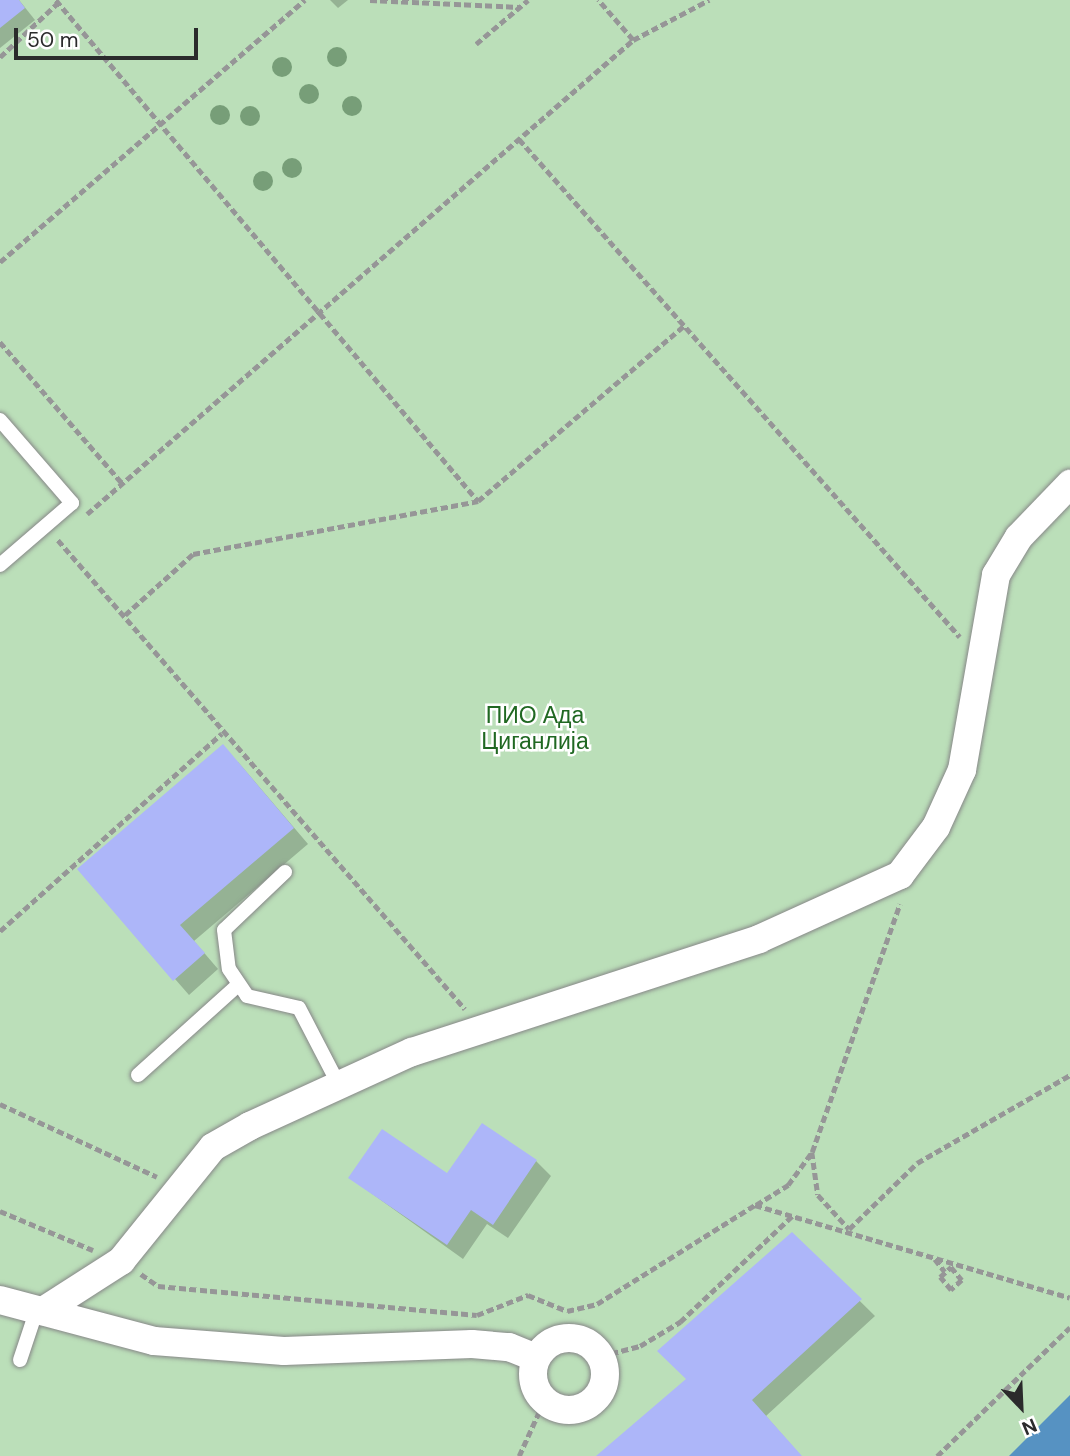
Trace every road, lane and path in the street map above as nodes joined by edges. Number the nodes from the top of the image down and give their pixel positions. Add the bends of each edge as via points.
1 (305, 0) edge
2 (370, 0) edge
3 (528, 0) edge
4 (598, 0) edge
5 (709, 0) edge
6 (58, 1) edge
7 (519, 7) junction
8 (633, 40) junction
9 (475, 44) dead end
10 (0, 57) edge
11 (161, 128) junction
12 (519, 139) junction
13 (0, 262) edge
14 (320, 312) junction
15 (685, 325) junction
16 (0, 342) edge
17 (0, 420) edge
18 (124, 484) junction
19 (1070, 484) edge
20 (478, 501) junction
21 (76, 524) dead end
22 (46, 526) junction
23 (67, 531) dead end
24 (58, 539) junction
25 (0, 565) edge
26 (125, 615) junction
27 (977, 657) junction
28 (222, 733) junction
29 (285, 872) dead end
30 (902, 899) dead end
31 (0, 931) edge
32 (237, 986) junction
33 (481, 1027) junction
34 (1070, 1074) edge
35 (138, 1075) dead end
36 (341, 1089) junction
37 (0, 1104) edge
38 (812, 1152) junction
39 (177, 1186) junction
40 (755, 1205) junction
41 (0, 1211) edge
42 (793, 1215) junction
43 (849, 1229) junction
44 (934, 1258) junction
45 (121, 1261) junction
46 (968, 1267) junction
47 (945, 1272) junction
48 (958, 1276) junction
49 (1070, 1298) edge
50 (0, 1300) edge
51 (40, 1310) junction
52 (1070, 1327) edge
53 (601, 1356) junction
54 (536, 1358) junction
55 (20, 1360) dead end
56 (544, 1401) junction
57 (519, 1456) edge
58 (937, 1456) edge

1 - 11 path
2 - 7 path
3 - 7 path
4 - 8 path
5 - 8 path
6 - 10 path
6 - 11 path
7 - 9 path
8 - 12 path
11 - 13 path
11 - 14 path
12 - 14 path
12 - 15 path
14 - 18 path
14 - 20 path
15 - 20 path
15 - 27 path
16 - 18 path
17 - 22 lane via 72,503
18 - 21 path
19 - 27 street via 1004,556
20 - 26 path via 193,554
22 - 24 path
22 - 25 lane
23 - 24 path
24 - 26 path
26 - 28 path
27 - 33 street via 962,770 936,827 900,875 759,939
28 - 31 path
28 - 33 path
29 - 32 lane via 224,930
30 - 38 path
32 - 35 lane
32 - 36 lane via 247,996 299,1009
33 - 36 street
34 - 43 path via 917,1163
36 - 39 street via 214,1147
37 - 39 path
38 - 40 path via 788,1185
38 - 43 path via 818,1195
39 - 45 street
40 - 42 path
40 - 45 path via 597,1304 567,1311 528,1295 477,1315 158,1286
41 - 45 path
42 - 43 path
42 - 53 path via 680,1322 640,1346
43 - 44 path
44 - 46 path
44 - 47 path
45 - 51 street
46 - 48 path
46 - 49 path
47 - 48 path via 951,1267
47 - 48 path via 940,1277 951,1290 962,1280
50 - 51 street
51 - 54 street via 154,1341 364,1352 472,1344 509,1347
51 - 55 lane
52 - 58 path
53 - 54 street via 584,1341 562,1339
53 - 56 street via 602,1390 587,1406 565,1410
54 - 56 street via 533,1381
56 - 57 path

